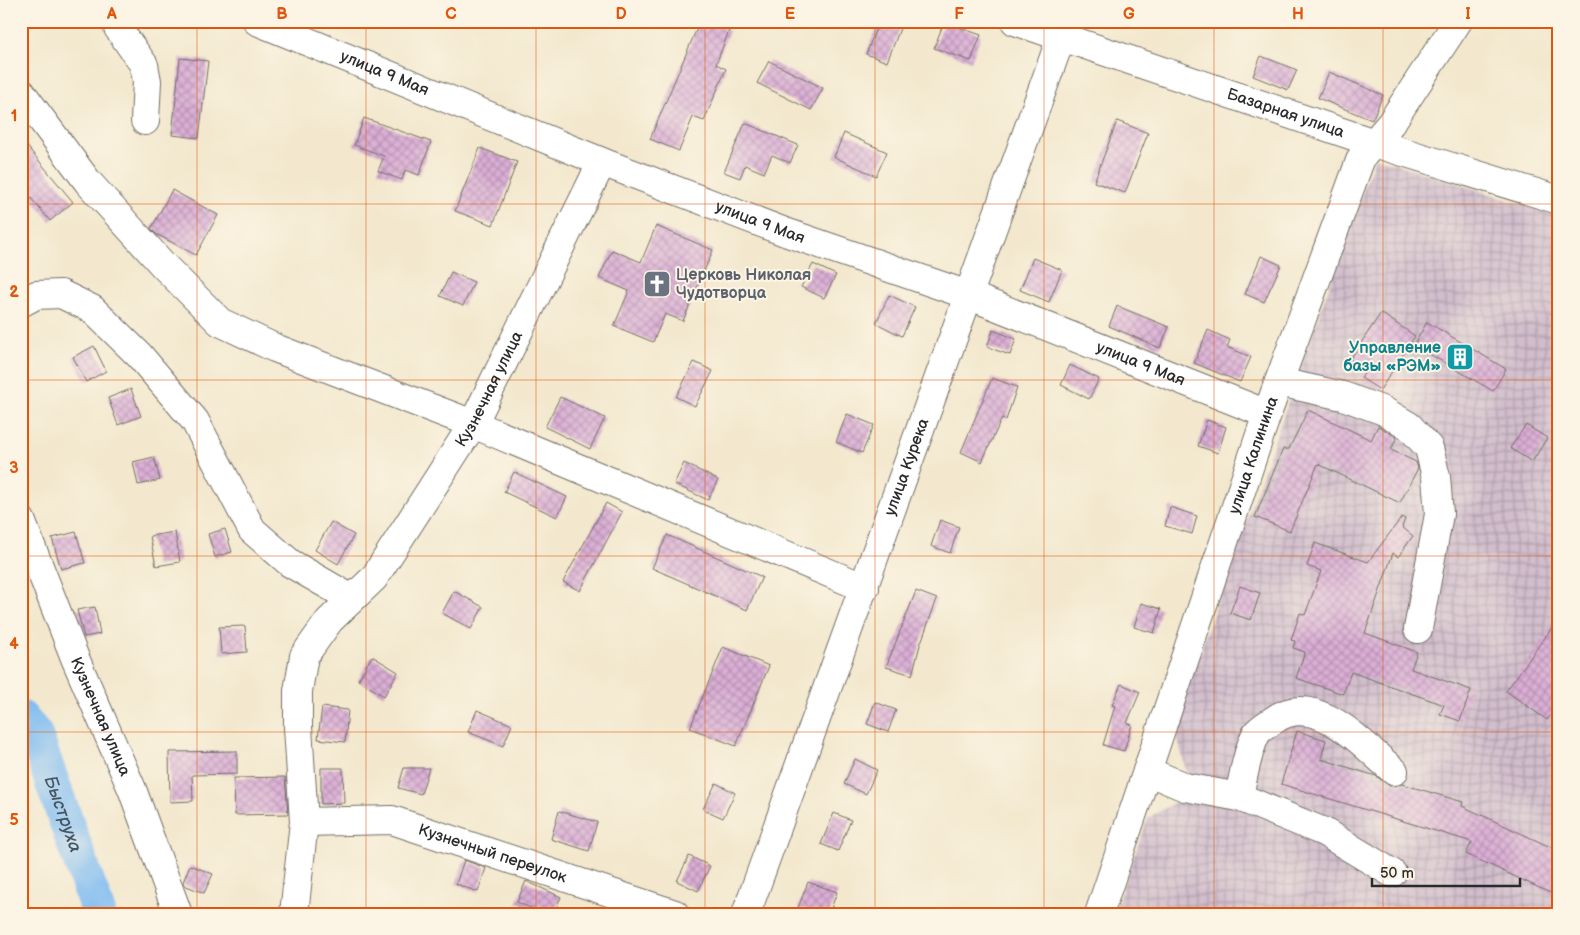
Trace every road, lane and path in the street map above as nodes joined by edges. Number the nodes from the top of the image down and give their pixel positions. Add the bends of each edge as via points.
1 (116, 21) edge
2 (257, 21) edge
3 (1015, 21) edge
4 (1458, 21) edge
5 (1064, 29) edge
6 (21, 92) edge
7 (145, 121) dead end
8 (1374, 143) junction
9 (602, 162) junction
10 (1559, 200) edge
11 (968, 295) junction
12 (21, 303) edge
13 (1279, 382) junction
14 (1267, 414) junction
15 (473, 424) junction
16 (21, 520) edge
17 (865, 588) junction
18 (352, 599) junction
19 (1418, 629) dead end
20 (1147, 771) junction
21 (1394, 771) dead end
22 (1239, 797) junction
23 (304, 822) junction
24 (1392, 873) dead end
25 (178, 914) edge
26 (294, 914) edge
27 (675, 914) edge
28 (746, 914) edge
29 (1099, 914) edge

1 - 7 street via 144,65 147,81
2 - 9 street, улица 9 Мая
3 - 5 street, Базарная улица
4 - 8 street, улица Калинина via 1391,123
5 - 8 street, Базарная улица
5 - 11 street, улица Курека
6 - 15 street via 88,182 220,322 275,348
8 - 10 street, Базарная улица
8 - 13 street, улица Калинина via 1361,158
9 - 11 street, улица 9 Мая via 785,232
9 - 15 street, Кузнечная улица
11 - 14 street, улица 9 Мая
11 - 17 street, улица Курека
12 - 18 street via 36,295 61,294 92,309 139,355 194,421 252,530 290,563
13 - 14 street, улица Калинина
13 - 19 street via 1343,396 1384,411 1409,426 1429,448 1436,477 1439,514
14 - 20 street, улица Калинина
15 - 17 street
15 - 18 street, Кузнечная улица via 374,578
16 - 25 street, Кузнечная улица via 75,658 132,789
17 - 28 street, улица Курека
18 - 23 street, Кузнечная улица via 330,621 304,656 298,691
20 - 22 street via 1186,787
20 - 29 street, улица Калинина
21 - 22 street via 1335,721 1311,711 1282,714 1257,733
22 - 24 street via 1324,832
23 - 26 street, Кузнечная улица
23 - 27 street, Кузнечный переулок via 392,820

